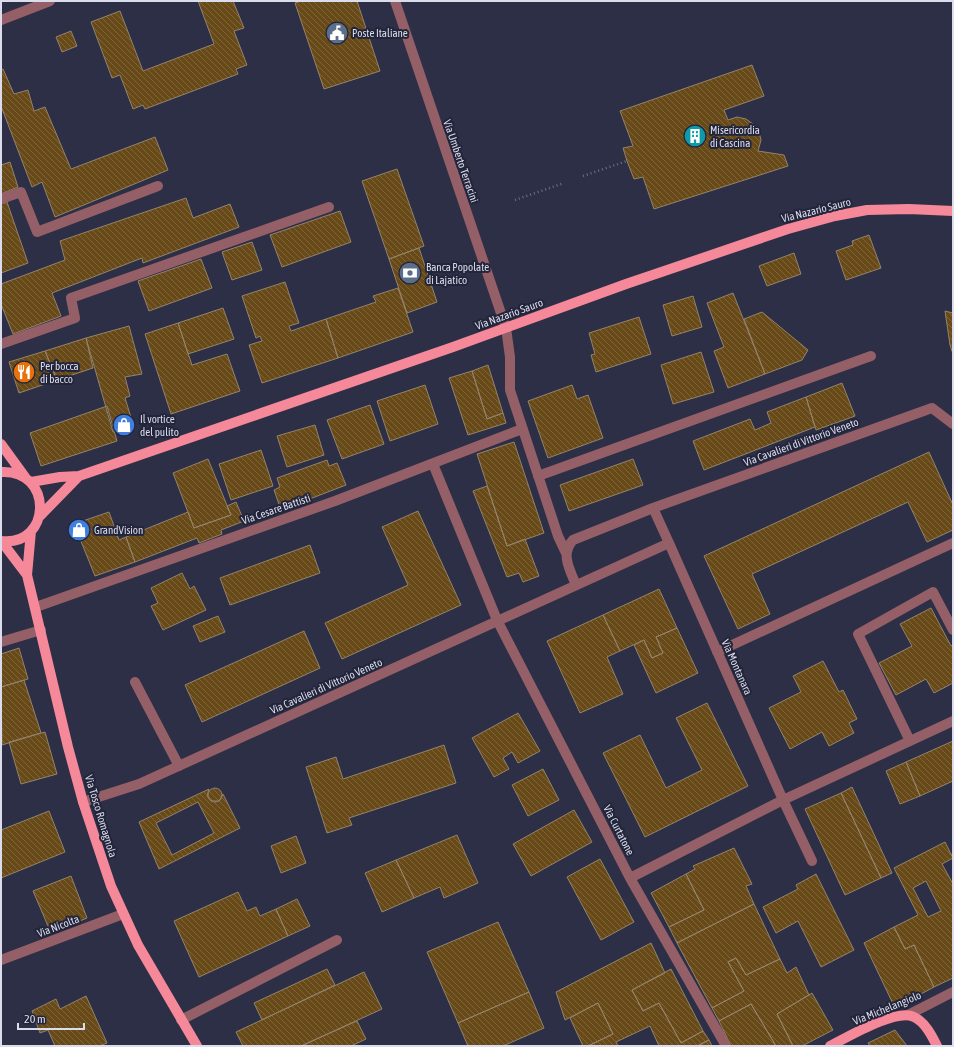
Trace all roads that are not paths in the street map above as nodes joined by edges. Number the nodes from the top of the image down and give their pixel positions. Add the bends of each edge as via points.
1 (50, 1) edge
2 (395, 1) edge
3 (1, 20) edge
4 (158, 186) dead end
5 (1, 199) edge
6 (329, 207) dead end
7 (953, 211) edge
8 (506, 328) junction
9 (1, 344) edge
10 (871, 356) dead end
11 (953, 424) edge
12 (522, 429) junction
13 (1, 444) edge
14 (433, 464) junction
15 (1, 472) edge
16 (79, 476) junction
17 (538, 476) junction
18 (28, 480) junction
19 (653, 508) junction
20 (40, 516) junction
21 (32, 531) junction
22 (1, 542) edge
23 (669, 543) junction
24 (953, 543) edge
25 (566, 553) junction
26 (27, 575) junction
27 (576, 585) junction
28 (36, 607) junction
29 (497, 620) junction
30 (41, 630) junction
31 (953, 630) edge
32 (1, 642) edge
33 (717, 652) junction
34 (135, 682) dead end
35 (953, 721) edge
36 (910, 741) junction
37 (179, 766) junction
38 (783, 800) junction
39 (83, 802) junction
40 (812, 861) dead end
41 (630, 878) junction
42 (123, 914) junction
43 (336, 940) dead end
44 (1, 960) edge
45 (953, 992) edge
46 (908, 1015) junction
47 (181, 1020) junction
48 (198, 1046) edge
49 (726, 1046) edge
50 (830, 1046) edge
51 (937, 1046) edge

1 - 3 street
2 - 8 street, Via Umberto Terracini
4 - 5 street via 37,232 21,192
6 - 9 street via 71,298 75,318
7 - 8 main road, Via Nazario Sauro via 887,209 835,216 788,229 641,279
8 - 12 street via 510,357 510,390
8 - 16 main road, Via Nazario Sauro
10 - 17 street
11 - 19 street, Via Cavalieri di Vittorio Veneto via 932,408
12 - 14 street, Via Cesare Battisti
12 - 17 street
13 - 18 main road
14 - 28 street, Via Cesare Battisti
14 - 29 street, Via Curtatone
15 - 18 main road via 11,472
16 - 18 main road, Via Nazario Sauro
16 - 20 main road, Via Nazario Sauro
17 - 25 street
18 - 20 main road via 38,492
19 - 23 street
19 - 25 street, Via Cavalieri di Vittorio Veneto via 579,536 568,545
20 - 21 main road, Via Tosco Romagnola
21 - 22 main road, Via Tosco Romagnola via 19,540
21 - 26 main road, Via Tosco Romagnola
22 - 26 main road, Via Tosco Romagnola
23 - 27 street, Via Cavalieri di Vittorio Veneto
23 - 33 street, Via Montanara
24 - 33 street
25 - 27 street
26 - 28 main road, Via Tosco Romagnola
27 - 29 street, Via Cavalieri di Vittorio Veneto
28 - 30 main road, Via Tosco Romagnola
29 - 37 street, Via Cavalieri di Vittorio Veneto
29 - 41 street, Via Curtatone
30 - 32 street
30 - 39 main road, Via Tosco Romagnola
31 - 36 street via 933,592 858,634
33 - 38 street, Via Montanara
34 - 37 street
35 - 36 street
36 - 38 street
37 - 39 street, Via Cavalieri di Vittorio Veneto via 127,789
38 - 40 street, Via Montanara
38 - 41 street
39 - 42 main road, Via Tosco Romagnola via 98,850
41 - 49 street, Via Curtatone
42 - 44 street, Via Nicolta
42 - 47 main road, Via Tosco Romagnola
43 - 47 street
45 - 46 street, Via Michelangiolo
46 - 50 main road, Via Michelangiolo via 884,1021
46 - 51 main road via 920,1021
47 - 48 main road, Via Tosco Romagnola

